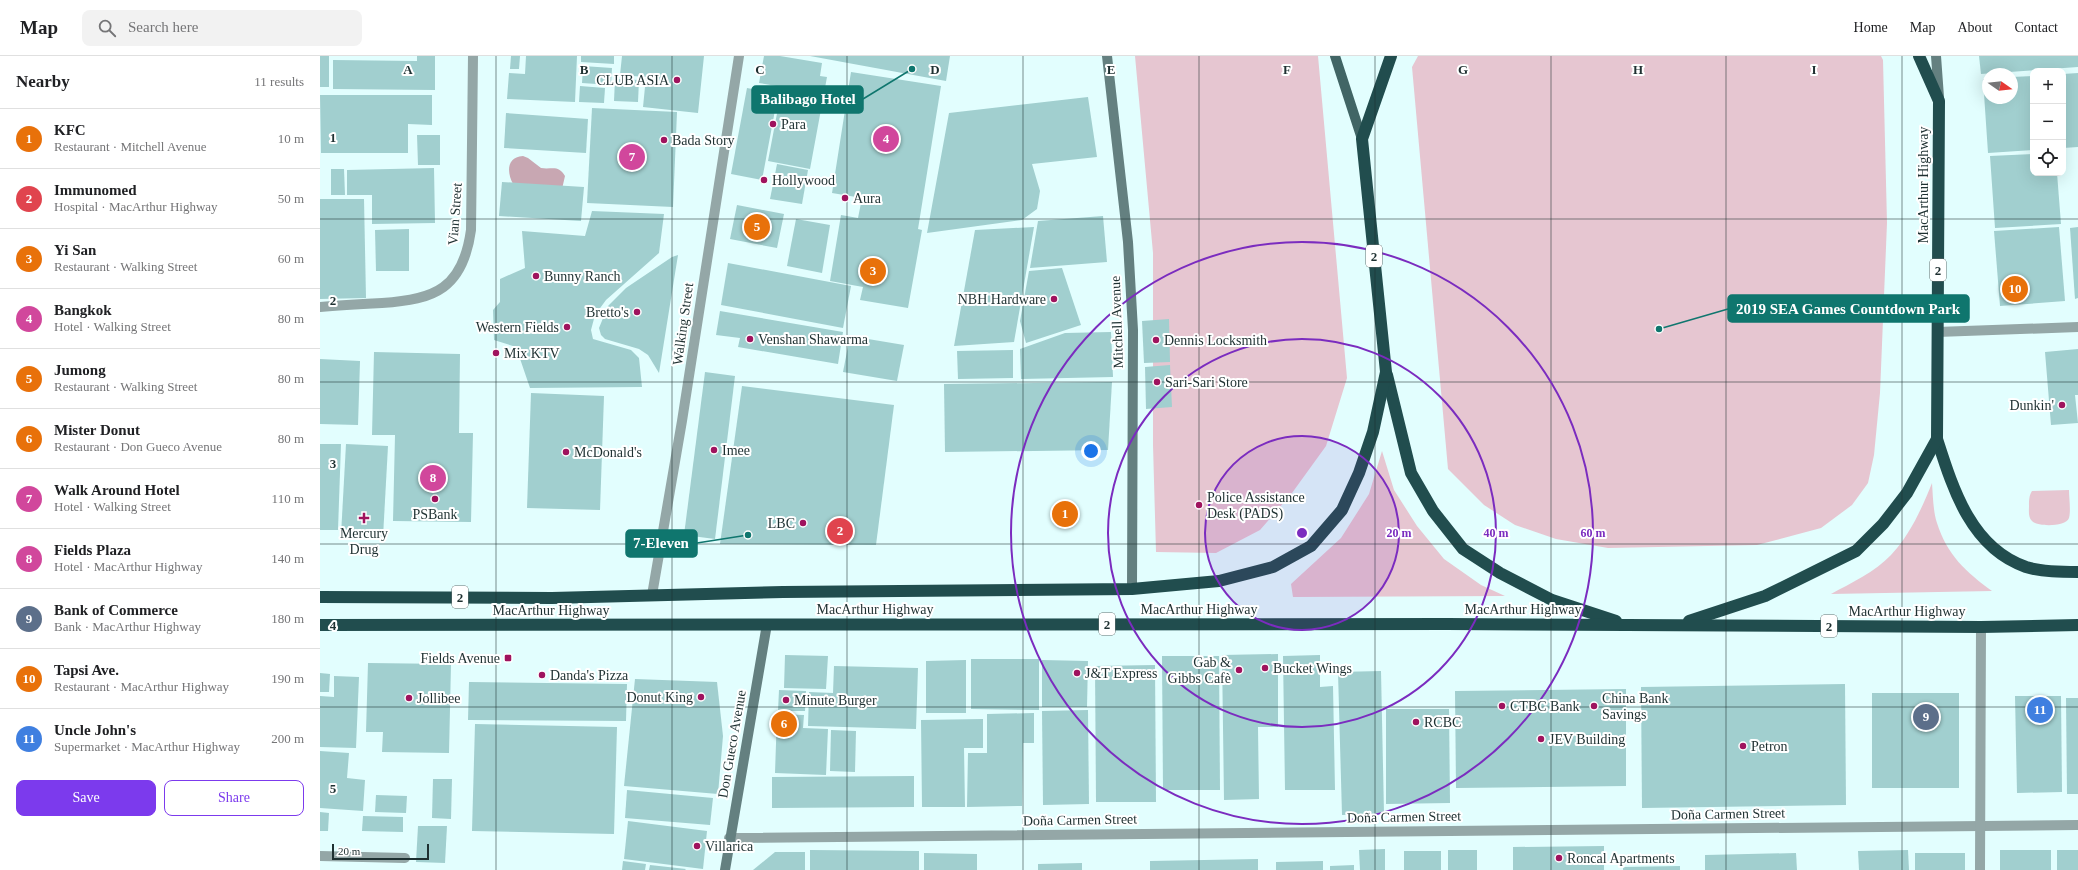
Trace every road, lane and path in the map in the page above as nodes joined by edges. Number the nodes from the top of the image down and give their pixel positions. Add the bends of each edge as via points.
1 (474, 56) edge
2 (739, 56) edge
3 (1107, 56) edge
4 (1335, 56) edge
5 (1391, 56) edge
6 (1919, 56) edge
7 (1936, 56) edge
8 (1939, 101) junction
9 (1362, 139) junction
10 (320, 307) edge
11 (2078, 327) edge
12 (1937, 332) junction
13 (1386, 372) junction
14 (1937, 439) junction
15 (2078, 572) edge
16 (1132, 589) junction
17 (652, 595) junction
18 (320, 597) edge
19 (767, 624) junction
20 (1628, 624) junction
21 (320, 625) edge
22 (1678, 625) junction
23 (2078, 625) edge
24 (1980, 627) junction
25 (1980, 825) junction
26 (2078, 825) edge
27 (729, 838) junction
28 (320, 856) edge
29 (405, 858) dead end
30 (725, 870) edge
31 (1980, 870) edge

1 - 10 street, Vian Street via 471,230 468,250 459,270 447,285 428,296 407,302
2 - 17 street, Walking Street
3 - 16 main road, Mitchell Avenue via 1128,242 1133,330
4 - 9 main road
5 - 9 highway, MacArthur Highway / 2
6 - 8 highway, MacArthur Highway / 2
7 - 8 main road
8 - 12 highway, MacArthur Highway / 2
9 - 13 highway, MacArthur Highway / 2
11 - 12 street
12 - 14 highway, MacArthur Highway / 2
13 - 16 highway, MacArthur Highway / 2 via 1373,432 1359,473 1342,510 1311,546 1274,566 1219,581
13 - 20 highway via 1411,473 1433,511 1463,549 1500,573 1552,600
14 - 15 highway, MacArthur Highway / 2 via 1965,513 1985,541 2007,559 2027,568
14 - 22 highway via 1907,493 1883,524 1856,551 1765,596
16 - 17 highway, MacArthur Highway / 2
17 - 18 highway, MacArthur Highway / 2 via 552,598
19 - 20 highway, MacArthur Highway / 2
19 - 21 highway, MacArthur Highway / 2
19 - 27 main road, Don Gueco Avenue
20 - 22 highway, MacArthur Highway / 2
22 - 24 highway, MacArthur Highway / 2
23 - 24 highway, MacArthur Highway / 2
24 - 25 street
25 - 26 street, Doña Carmen Street
25 - 27 street, Doña Carmen Street
25 - 31 street
27 - 30 main road, Don Gueco Avenue
28 - 29 street

